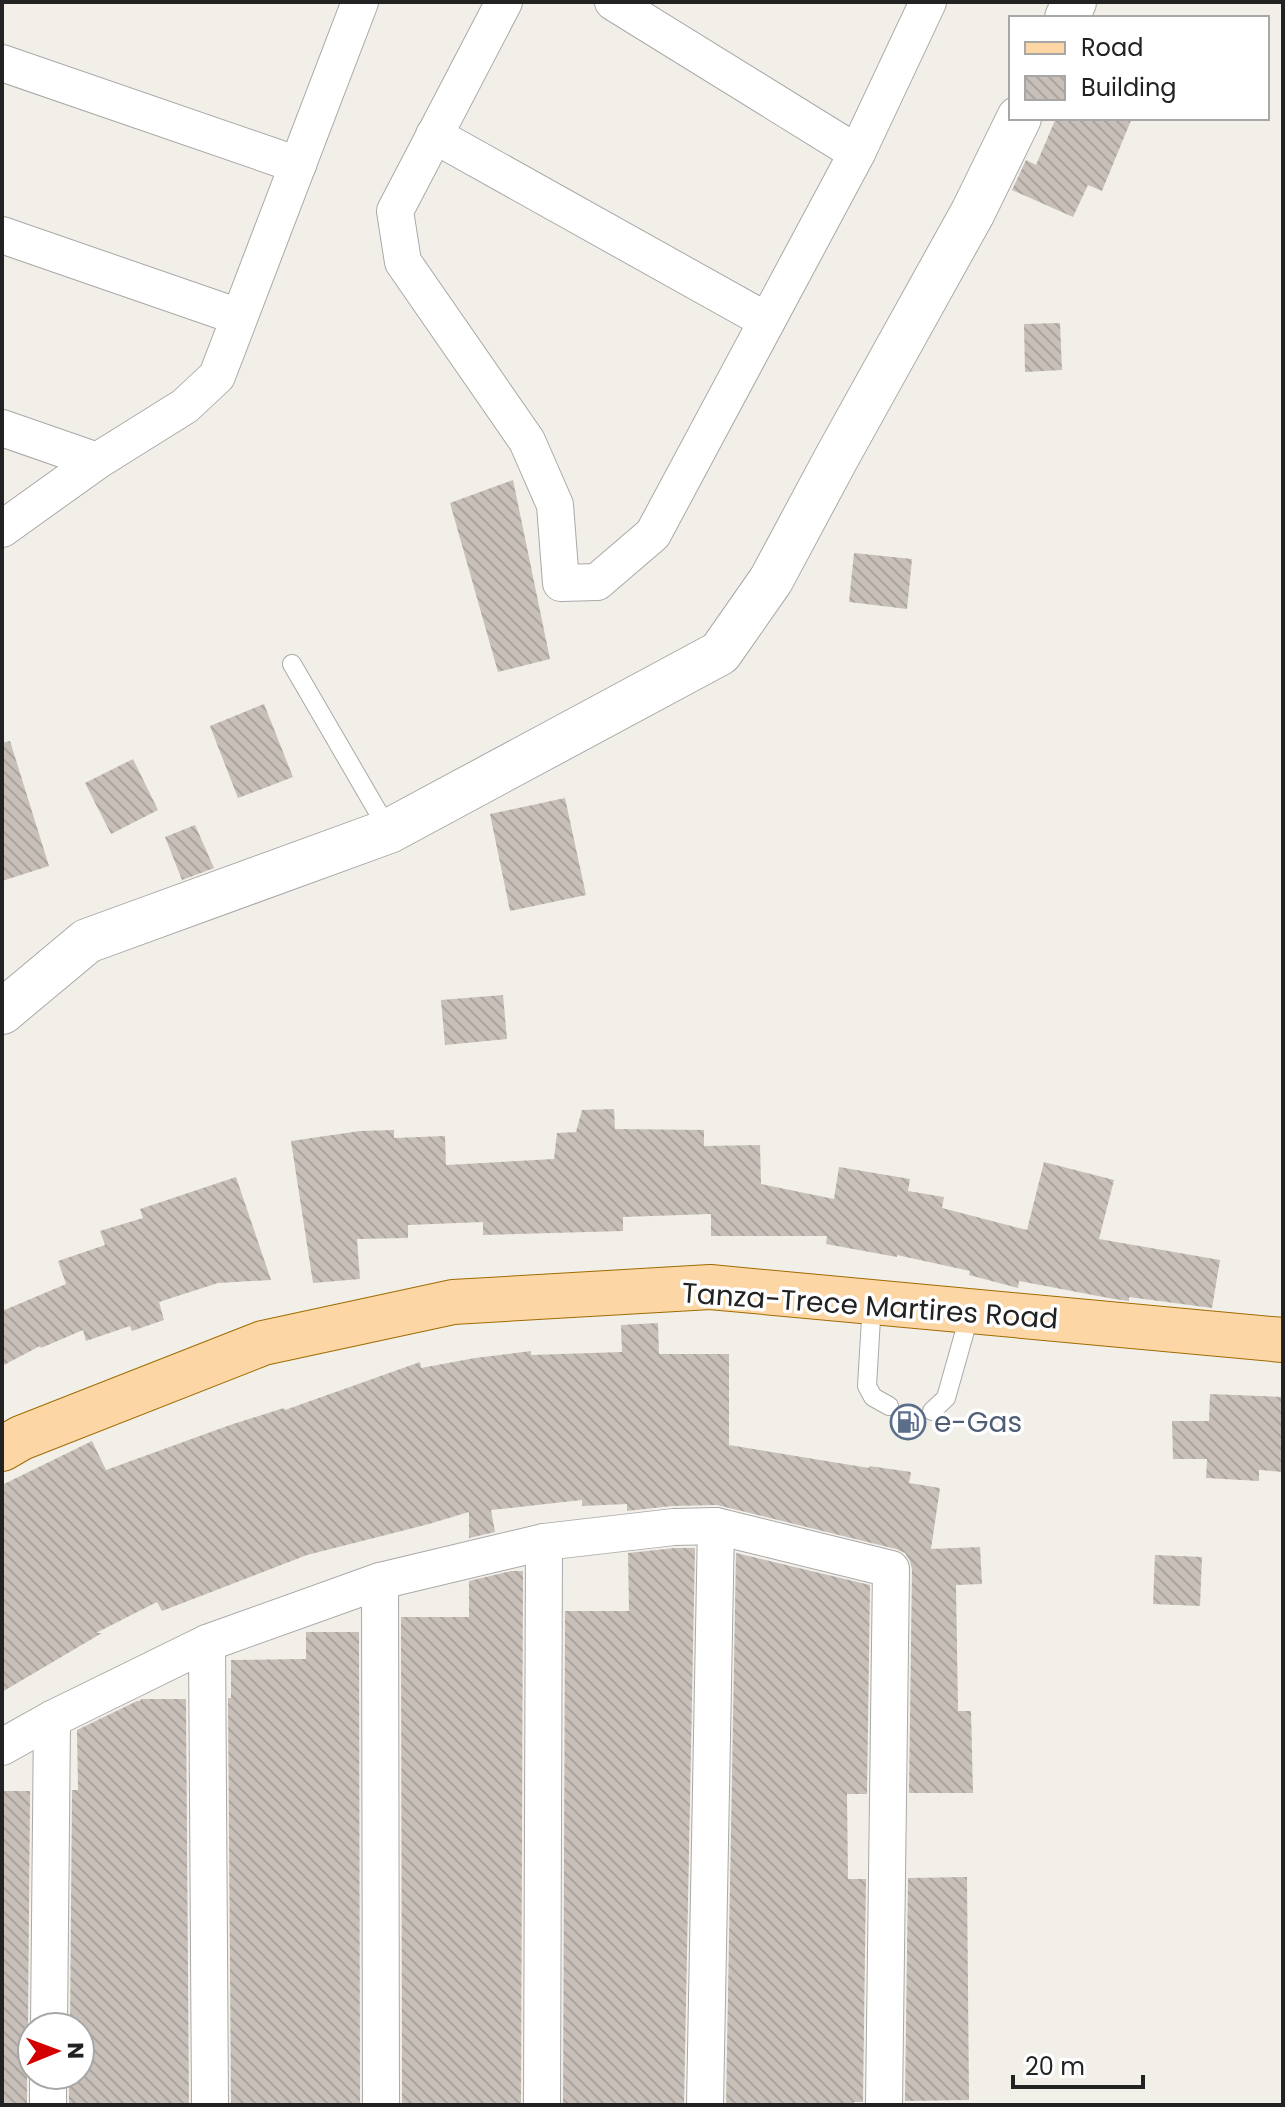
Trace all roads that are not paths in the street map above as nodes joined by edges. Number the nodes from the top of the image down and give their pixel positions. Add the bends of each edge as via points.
1 (504, 2) edge
2 (613, 2) edge
3 (928, 2) edge
4 (357, 3) edge
5 (2, 63) edge
6 (1018, 120) edge
7 (434, 135) junction
8 (857, 153) junction
9 (298, 165) junction
10 (2, 235) edge
11 (239, 317) junction
12 (767, 321) junction
13 (2, 428) edge
14 (97, 461) junction
15 (2, 529) edge
16 (292, 664) dead end
17 (389, 831) junction
18 (2, 1012) edge
19 (872, 1302) junction
20 (970, 1313) junction
21 (1283, 1340) edge
22 (889, 1406) dead end
23 (932, 1411) dead end
24 (2, 1449) edge
25 (716, 1526) junction
26 (544, 1542) junction
27 (380, 1581) junction
28 (207, 1643) junction
29 (52, 1719) junction
30 (2, 1747) edge
31 (49, 2011) edge
32 (210, 2105) edge
33 (381, 2105) edge
34 (542, 2105) edge
35 (705, 2105) edge
36 (884, 2105) edge

1 - 7 street
2 - 8 street
3 - 8 street
4 - 9 street
5 - 9 street
6 - 17 street via 771,580 720,653
7 - 12 street
7 - 12 street via 395,211 403,262 527,441 555,505 561,583 597,582 653,534
8 - 12 street
9 - 11 street
10 - 11 street
11 - 14 street via 217,376 185,406
13 - 14 street
14 - 15 street
16 - 17 lane
17 - 18 street via 87,941
19 - 20 main road, Tanza-Trece Martires Road
19 - 22 lane via 867,1386 873,1397
19 - 24 main road, Tanza-Trece Martires Road via 710,1287 453,1302 263,1343
20 - 21 main road, Tanza-Trece Martires Road
20 - 23 lane via 946,1398
25 - 26 street
25 - 35 street
25 - 36 street via 891,1569
26 - 27 street
26 - 34 street
27 - 28 street
27 - 33 street
28 - 29 street
28 - 32 street
29 - 30 street
29 - 31 street

